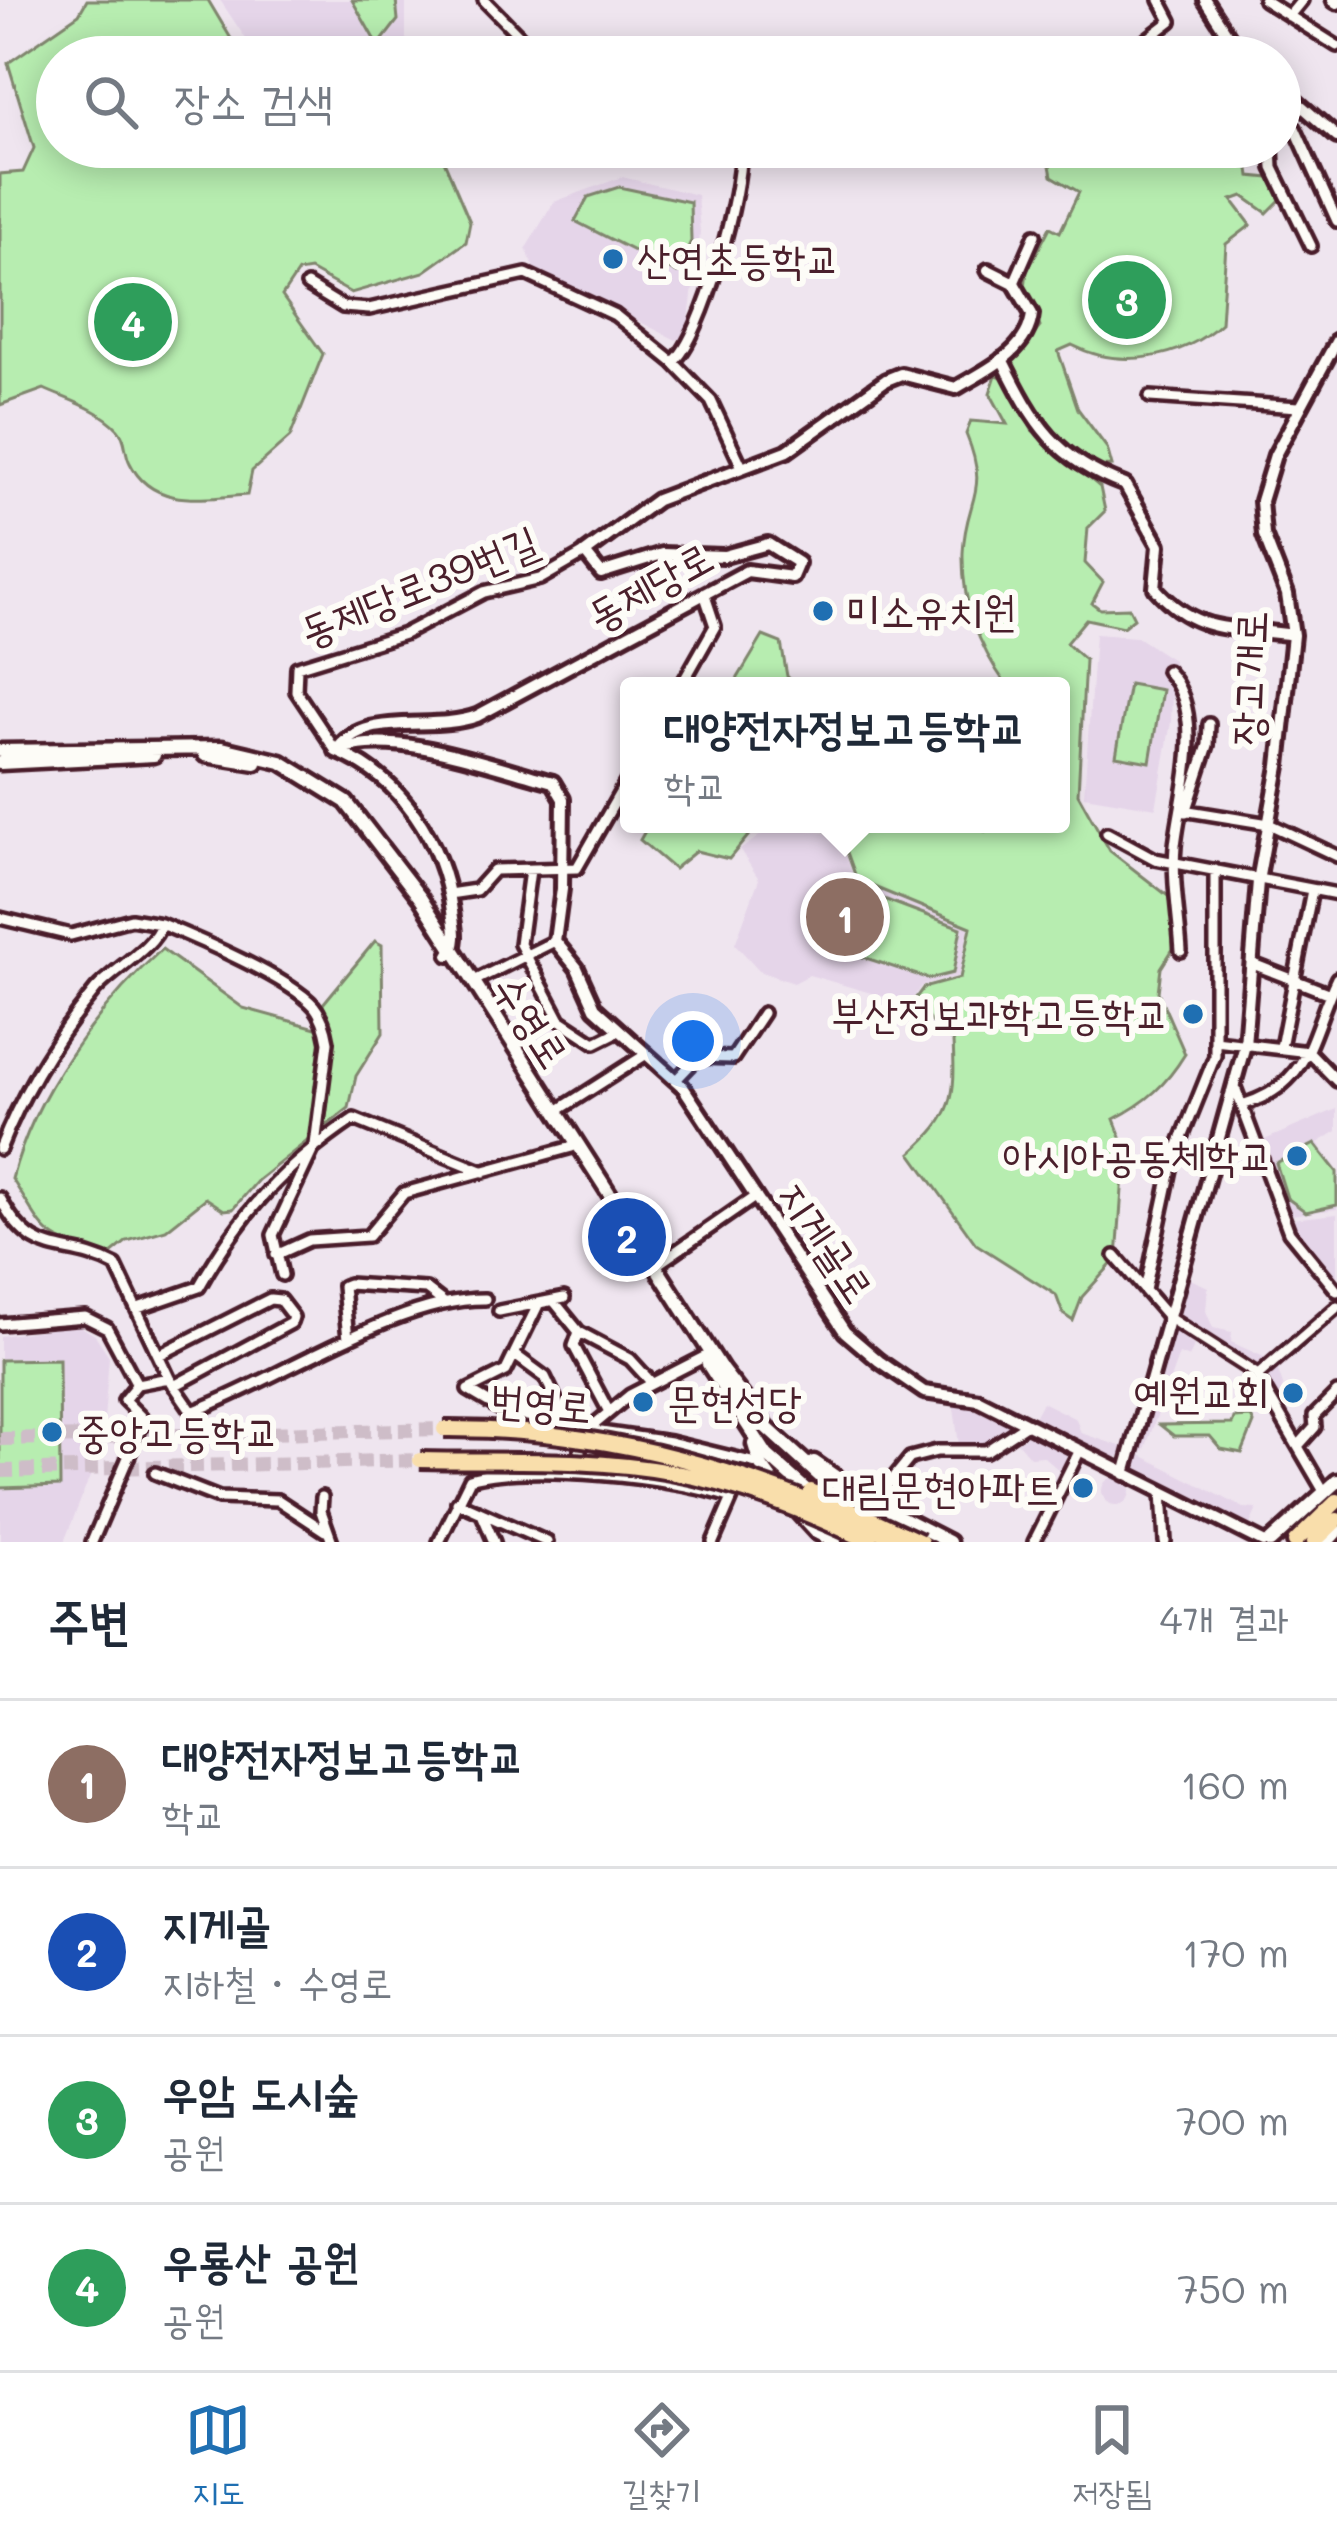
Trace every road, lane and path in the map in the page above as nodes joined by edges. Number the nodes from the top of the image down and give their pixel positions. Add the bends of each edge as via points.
1 (484, 0) edge
2 (1160, 0) edge
3 (1205, 0) edge
4 (1264, 0) edge
5 (1302, 0) edge
6 (1289, 16) junction
7 (1337, 32) edge
8 (519, 36) edge
9 (1157, 36) edge
10 (1228, 36) edge
11 (1333, 45) edge
12 (1301, 105) edge
13 (1337, 137) edge
14 (1301, 141) edge
15 (737, 168) edge
16 (1273, 168) edge
17 (1337, 221) edge
18 (1035, 236) dead end
19 (1310, 246) dead end
20 (988, 270) dead end
21 (1014, 283) junction
22 (308, 284) dead end
23 (1337, 340) edge
24 (1002, 359) junction
25 (673, 362) junction
26 (1150, 397) dead end
27 (1299, 406) junction
28 (742, 467) junction
29 (585, 553) junction
30 (705, 596) junction
31 (1293, 635) junction
32 (1167, 671) dead end
33 (686, 677) edge
34 (1209, 724) dead end
35 (0, 751) edge
36 (336, 751) junction
37 (0, 763) edge
38 (620, 793) edge
39 (1185, 813) junction
40 (1269, 824) junction
41 (1107, 833) dead end
42 (1337, 856) edge
43 (1176, 863) junction
44 (562, 868) junction
45 (530, 870) junction
46 (1215, 870) junction
47 (1258, 880) junction
48 (1312, 890) junction
49 (449, 894) junction
50 (1337, 894) edge
51 (0, 918) edge
52 (161, 924) junction
53 (555, 941) junction
54 (1181, 951) dead end
55 (451, 953) junction
56 (525, 956) junction
57 (1253, 964) junction
58 (1337, 978) edge
59 (1291, 979) junction
60 (474, 981) junction
61 (1330, 994) junction
62 (763, 1013) dead end
63 (619, 1031) junction
64 (1215, 1041) junction
65 (1245, 1045) junction
66 (1281, 1047) junction
67 (1309, 1052) junction
68 (645, 1055) junction
69 (676, 1081) junction
70 (1337, 1081) edge
71 (1236, 1090) junction
72 (1242, 1106) junction
73 (557, 1111) junction
74 (315, 1144) junction
75 (572, 1147) junction
76 (0, 1149) edge
77 (484, 1172) junction
78 (756, 1196) junction
79 (0, 1198) edge
80 (276, 1256) junction
81 (1115, 1256) dead end
82 (656, 1266) junction
83 (282, 1275) dead end
84 (1145, 1290) junction
85 (1337, 1292) edge
86 (485, 1299) dead end
87 (443, 1301) junction
88 (539, 1303) junction
89 (1337, 1307) edge
90 (138, 1308) junction
91 (499, 1310) dead end
92 (1169, 1318) junction
93 (0, 1324) edge
94 (579, 1332) junction
95 (348, 1339) junction
96 (158, 1355) junction
97 (515, 1355) junction
98 (704, 1357) junction
99 (1257, 1376) junction
100 (171, 1382) junction
101 (651, 1382) junction
102 (136, 1384) junction
103 (1337, 1393) edge
104 (608, 1410) junction
105 (192, 1412) junction
106 (566, 1421) junction
107 (1027, 1424) junction
108 (202, 1426) dead end
109 (756, 1426) junction
110 (444, 1429) tunnel mouth
111 (584, 1429) junction
112 (1298, 1446) junction
113 (1080, 1450) junction
114 (420, 1460) tunnel mouth
115 (806, 1463) junction
116 (758, 1465) junction
117 (155, 1473) dead end
118 (1125, 1474) junction
119 (580, 1475) junction
120 (1337, 1481) edge
121 (729, 1491) junction
122 (1162, 1492) junction
123 (1331, 1497) edge
124 (322, 1498) dead end
125 (457, 1502) junction
126 (873, 1503) junction
127 (1337, 1511) edge
128 (482, 1513) junction
129 (1337, 1520) edge
130 (326, 1531) junction
131 (1337, 1531) edge
132 (92, 1542) edge
133 (332, 1542) edge
134 (439, 1542) edge
135 (494, 1542) edge
136 (547, 1542) edge
137 (714, 1542) edge
138 (835, 1542) edge
139 (850, 1542) edge
140 (871, 1542) edge
141 (880, 1542) edge
142 (901, 1542) edge
143 (921, 1542) edge
144 (949, 1542) edge
145 (1034, 1542) edge
146 (1165, 1542) edge
147 (1267, 1542) edge
148 (1295, 1542) edge
149 (1304, 1542) edge
150 (1315, 1542) edge
151 (1327, 1542) edge

1 - 8 street
2 - 9 street via 1171,21
3 - 10 street
4 - 6 street
5 - 6 street
6 - 11 street
7 - 11 street
12 - 13 street
14 - 17 street
15 - 25 street via 702,315
16 - 19 street
18 - 21 street
20 - 21 street
21 - 24 street via 1031,326
22 - 25 street via 343,307 369,309 526,274 615,315
23 - 27 street, 장고개로
24 - 28 street, 동제당로 via 956,388 901,374 787,451
24 - 31 street via 1035,426 1088,471 1125,485 1159,545 1154,589 1175,612 1224,632
25 - 28 street via 711,400
26 - 27 street
27 - 31 street, 장고개로 via 1262,500
28 - 29 street, 동제당로 via 657,500
29 - 30 street, 동제당로 via 601,573 662,554 724,556 768,544 798,563 793,577 747,571
29 - 36 street, 동제당로39번길 via 404,634 297,667 296,691
30 - 33 street via 716,626
30 - 36 street, 동제당로 via 477,716 448,727 367,726
31 - 40 street, 장고개로
32 - 39 street, 장고개로 via 1190,738
34 - 39 street
35 - 55 main road, 수영로 via 222,748 280,762 358,814
36 - 44 street via 361,741 553,782 563,799
36 - 49 street via 366,763 417,816
37 - 55 main road, 수영로 via 204,755 287,774 364,832
38 - 44 street via 577,868
39 - 40 street
39 - 43 street, 장고개로
40 - 42 street
40 - 47 street, 장고개로
41 - 43 street
43 - 46 street
43 - 54 street, 장고개로
44 - 45 street
44 - 53 street
45 - 49 street via 494,870 476,890
45 - 56 street via 520,926
46 - 47 street
46 - 64 street
47 - 48 street
47 - 57 street, 장고개로
48 - 50 street
48 - 59 street
49 - 55 street
51 - 52 street via 71,935 131,920
52 - 74 street via 314,1006 328,1042
52 - 76 street via 57,1039
53 - 56 street
53 - 63 street, 지게골로 via 595,1009
55 - 60 main road, 수영로
55 - 75 main road, 수영로
56 - 60 street, 수영로
56 - 63 street via 568,1030 595,1043
57 - 59 street
57 - 65 street, 장고개로
58 - 61 street
59 - 61 street
59 - 66 street
60 - 73 main road, 수영로
61 - 67 street
62 - 69 street via 733,1058 698,1057
63 - 68 street, 지게골로
64 - 65 street
64 - 84 street via 1173,1160
65 - 66 street
65 - 71 street, 장고개로
66 - 67 street
67 - 70 street
67 - 72 street via 1277,1095
68 - 69 street, 지게골로
68 - 73 street, 수영로
69 - 78 street, 지게골로
71 - 72 street
71 - 92 street, 장고개로
72 - 85 street via 1289,1232
73 - 82 main road, 수영로
74 - 77 street via 354,1119
74 - 80 street via 272,1235
74 - 90 street via 232,1228 200,1287
75 - 77 street
75 - 98 main road, 수영로
77 - 80 street via 404,1193 368,1235 309,1240
78 - 82 street
78 - 107 street, 지게골로 via 845,1332 879,1361 924,1392 979,1400
79 - 90 street via 36,1241 116,1266
80 - 83 street
81 - 84 street
82 - 109 main road, 수영로
84 - 92 street
86 - 87 street
87 - 95 street
87 - 95 street via 426,1289 348,1284
88 - 91 street
88 - 94 street via 559,1299
88 - 97 street
89 - 99 street
90 - 96 street
92 - 99 street
92 - 118 street, 장고개로
93 - 102 street via 85,1318 107,1328
94 - 101 street via 630,1359
94 - 104 street via 574,1346
95 - 105 street
96 - 100 street
96 - 100 street via 271,1299 293,1317
97 - 106 street via 545,1377
97 - 106 street via 506,1371 468,1390 502,1410
98 - 101 street
98 - 109 main road, 수영로
99 - 112 street
100 - 102 street
100 - 105 street
101 - 104 street
102 - 132 street via 124,1400 144,1420
103 - 112 street
104 - 111 street
105 - 108 street
106 - 111 street
107 - 113 street, 지게골로
107 - 126 street via 986,1451 910,1458
109 - 115 main road, 수영로
109 - 116 main road
109 - 126 main road, 수영로
110 - 116 highway, 번영로, bridge via 596,1439
111 - 116 street
111 - 119 street
112 - 123 street
113 - 118 street, 지게골로
113 - 145 street
114 - 121 highway, 번영로, bridge via 606,1464
115 - 116 main road via 789,1453
115 - 142 main road, 수영로
116 - 138 main road via 816,1532
116 - 141 main road
116 - 142 highway, 번영로, bridge
116 - 143 highway, bridge
117 - 130 street via 219,1498 278,1500
118 - 122 street, 지게골로
119 - 121 street
119 - 125 street via 479,1476
120 - 123 main road
121 - 137 street
121 - 139 highway, bridge
121 - 140 highway, 번영로, bridge
122 - 146 street
122 - 147 street, 지게골로
123 - 147 main road
123 - 148 highway
124 - 130 street
125 - 128 street
125 - 134 street
126 - 144 main road, 수영로
127 - 149 main road
128 - 135 street
128 - 136 street
129 - 150 highway
130 - 133 street
131 - 151 main road

